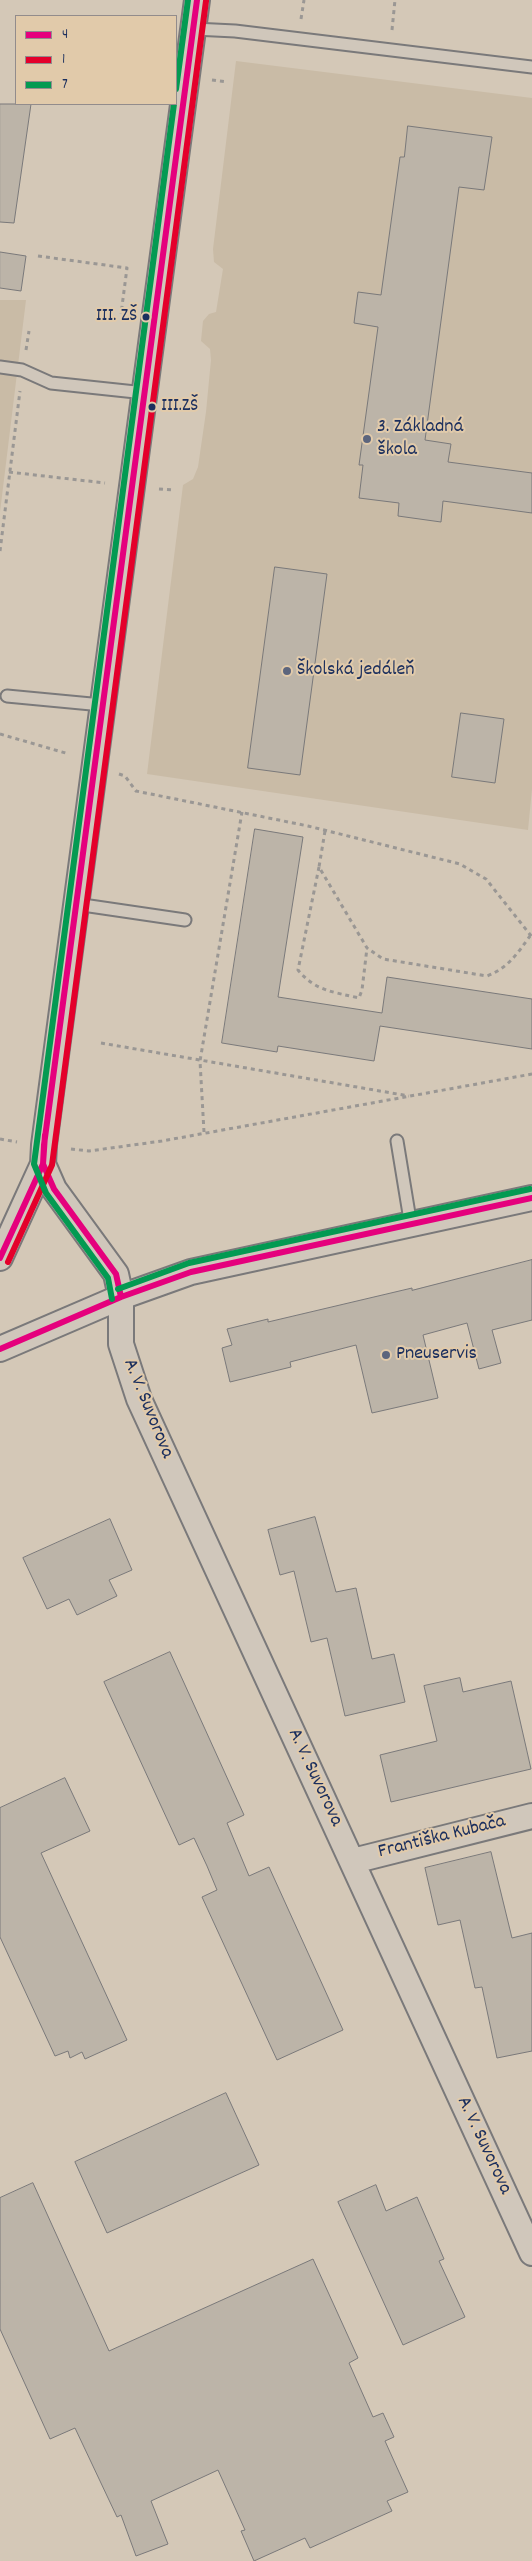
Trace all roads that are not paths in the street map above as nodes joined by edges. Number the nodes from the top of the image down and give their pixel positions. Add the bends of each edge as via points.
1 (197, 0) edge
2 (194, 29) junction
3 (532, 67) edge
4 (0, 367) edge
5 (144, 393) junction
6 (7, 696) dead end
7 (102, 705) junction
8 (76, 904) junction
9 (185, 920) dead end
10 (397, 1141) dead end
11 (43, 1164) junction
12 (532, 1198) edge
13 (411, 1226) junction
14 (0, 1258) edge
15 (121, 1297) junction
16 (0, 1349) edge
17 (532, 1816) edge
18 (353, 1861) junction
19 (532, 2254) edge

1 - 2 street
2 - 3 lane via 235,31
2 - 5 street
4 - 5 lane via 22,370 51,383
5 - 7 street
6 - 7 lane
7 - 8 street
8 - 9 lane
8 - 11 street
10 - 13 lane
11 - 14 street
11 - 15 street, A. V. Suvorova via 54,1189 116,1274
12 - 13 street
13 - 15 street via 191,1272
15 - 16 street
15 - 18 street, A. V. Suvorova via 122,1344 139,1399
17 - 18 street, Františka Kubača
18 - 19 street, A. V. Suvorova

